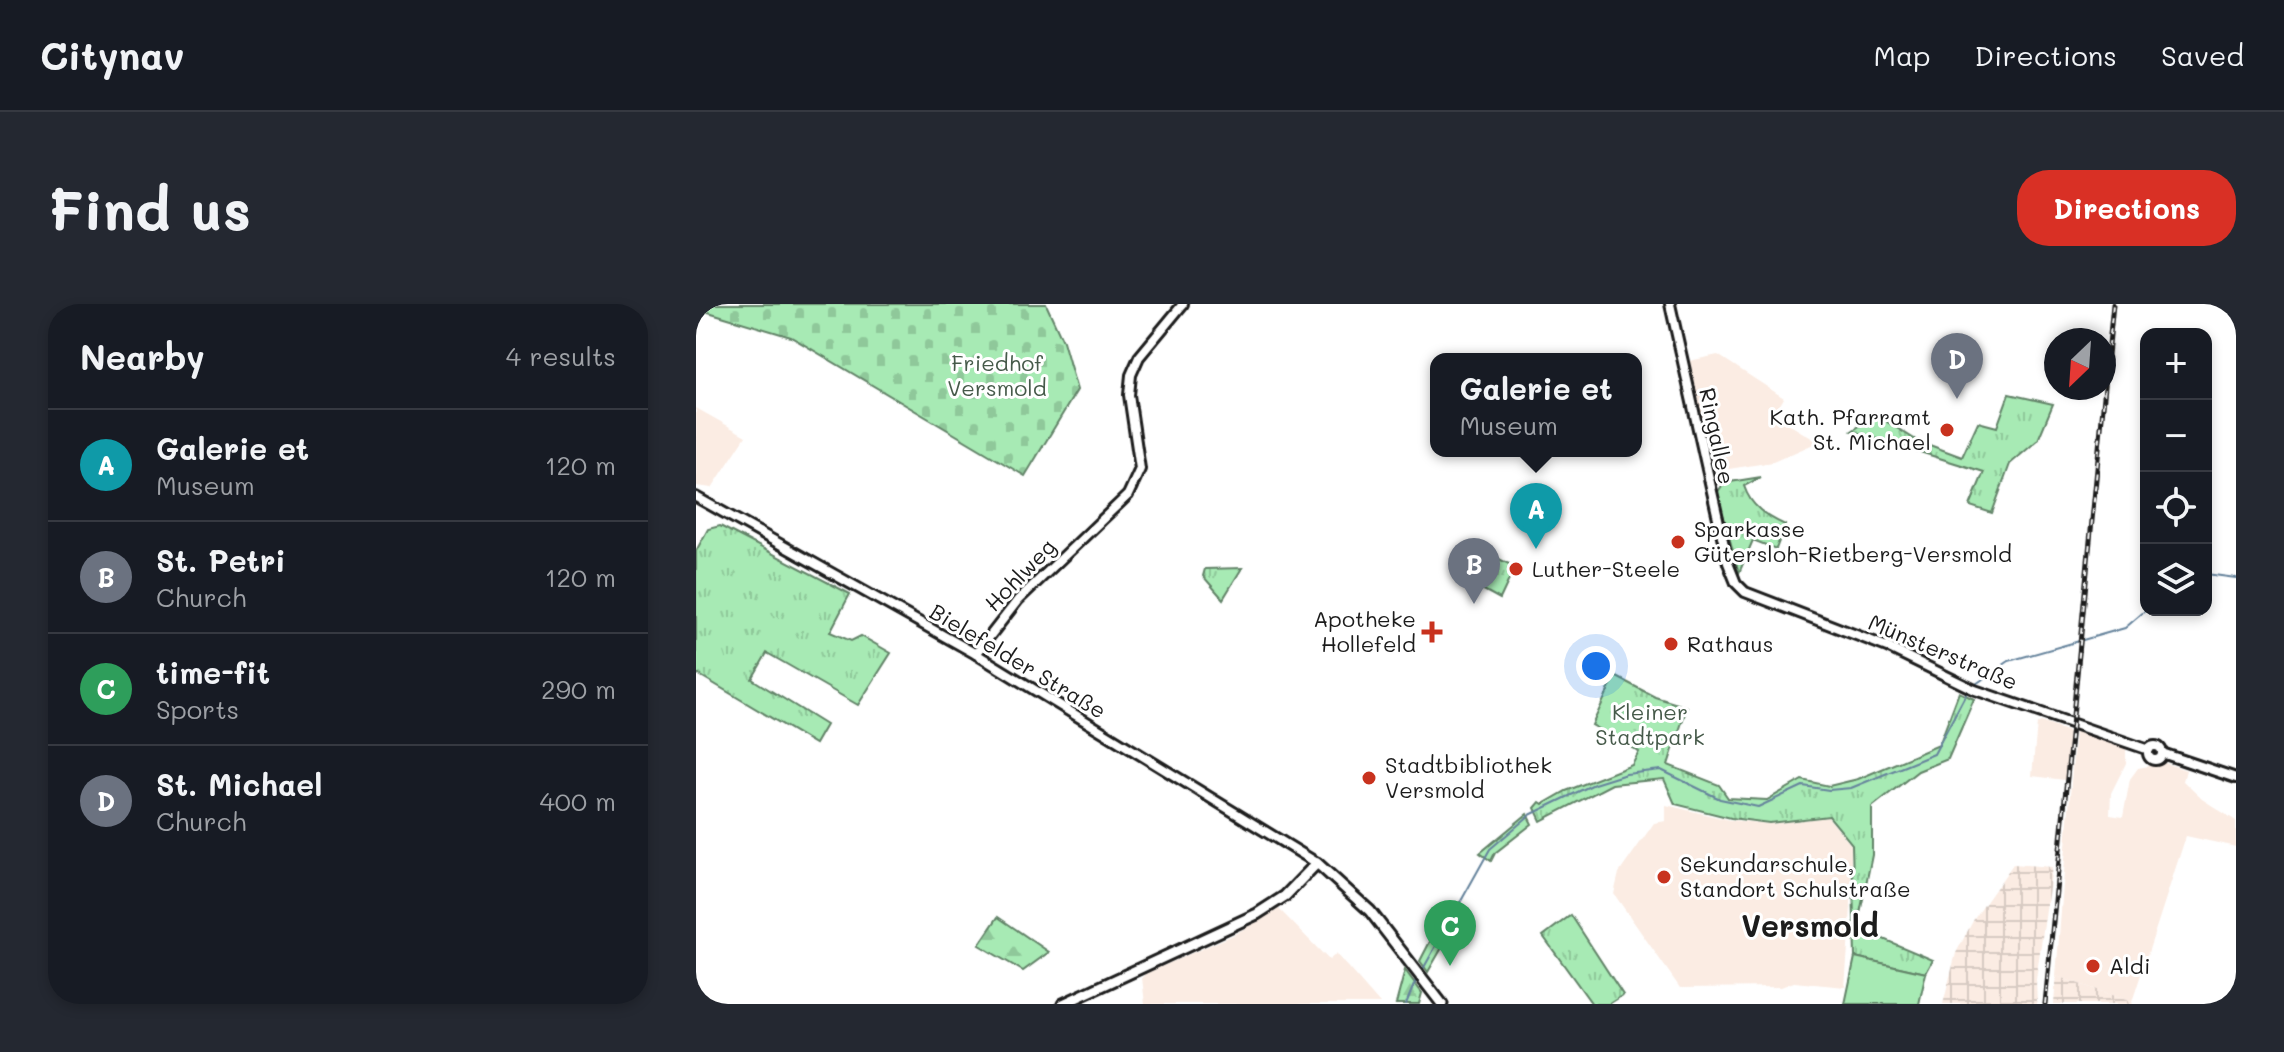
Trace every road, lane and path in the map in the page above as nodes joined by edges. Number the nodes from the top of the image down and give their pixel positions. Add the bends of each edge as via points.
1 (1183, 304) edge
2 (1670, 304) edge
3 (696, 497) edge
4 (1732, 575) joint
5 (976, 654) junction
6 (2236, 778) edge
7 (1317, 863) junction
8 (1063, 1004) edge
9 (1442, 1004) edge

1 - 5 street, Hohlweg via 1139,357 1131,375 1140,469 1128,495 1018,600
2 - 4 street, Ringallee
3 - 5 street, Bielefelder Straße
4 - 6 street, Münsterstraße via 1757,599 1887,647 1975,690 2149,750 2154,759 2162,753
5 - 7 street, Bielefelder Straße
7 - 8 main road via 1285,896 1257,914
7 - 9 main road via 1354,894

